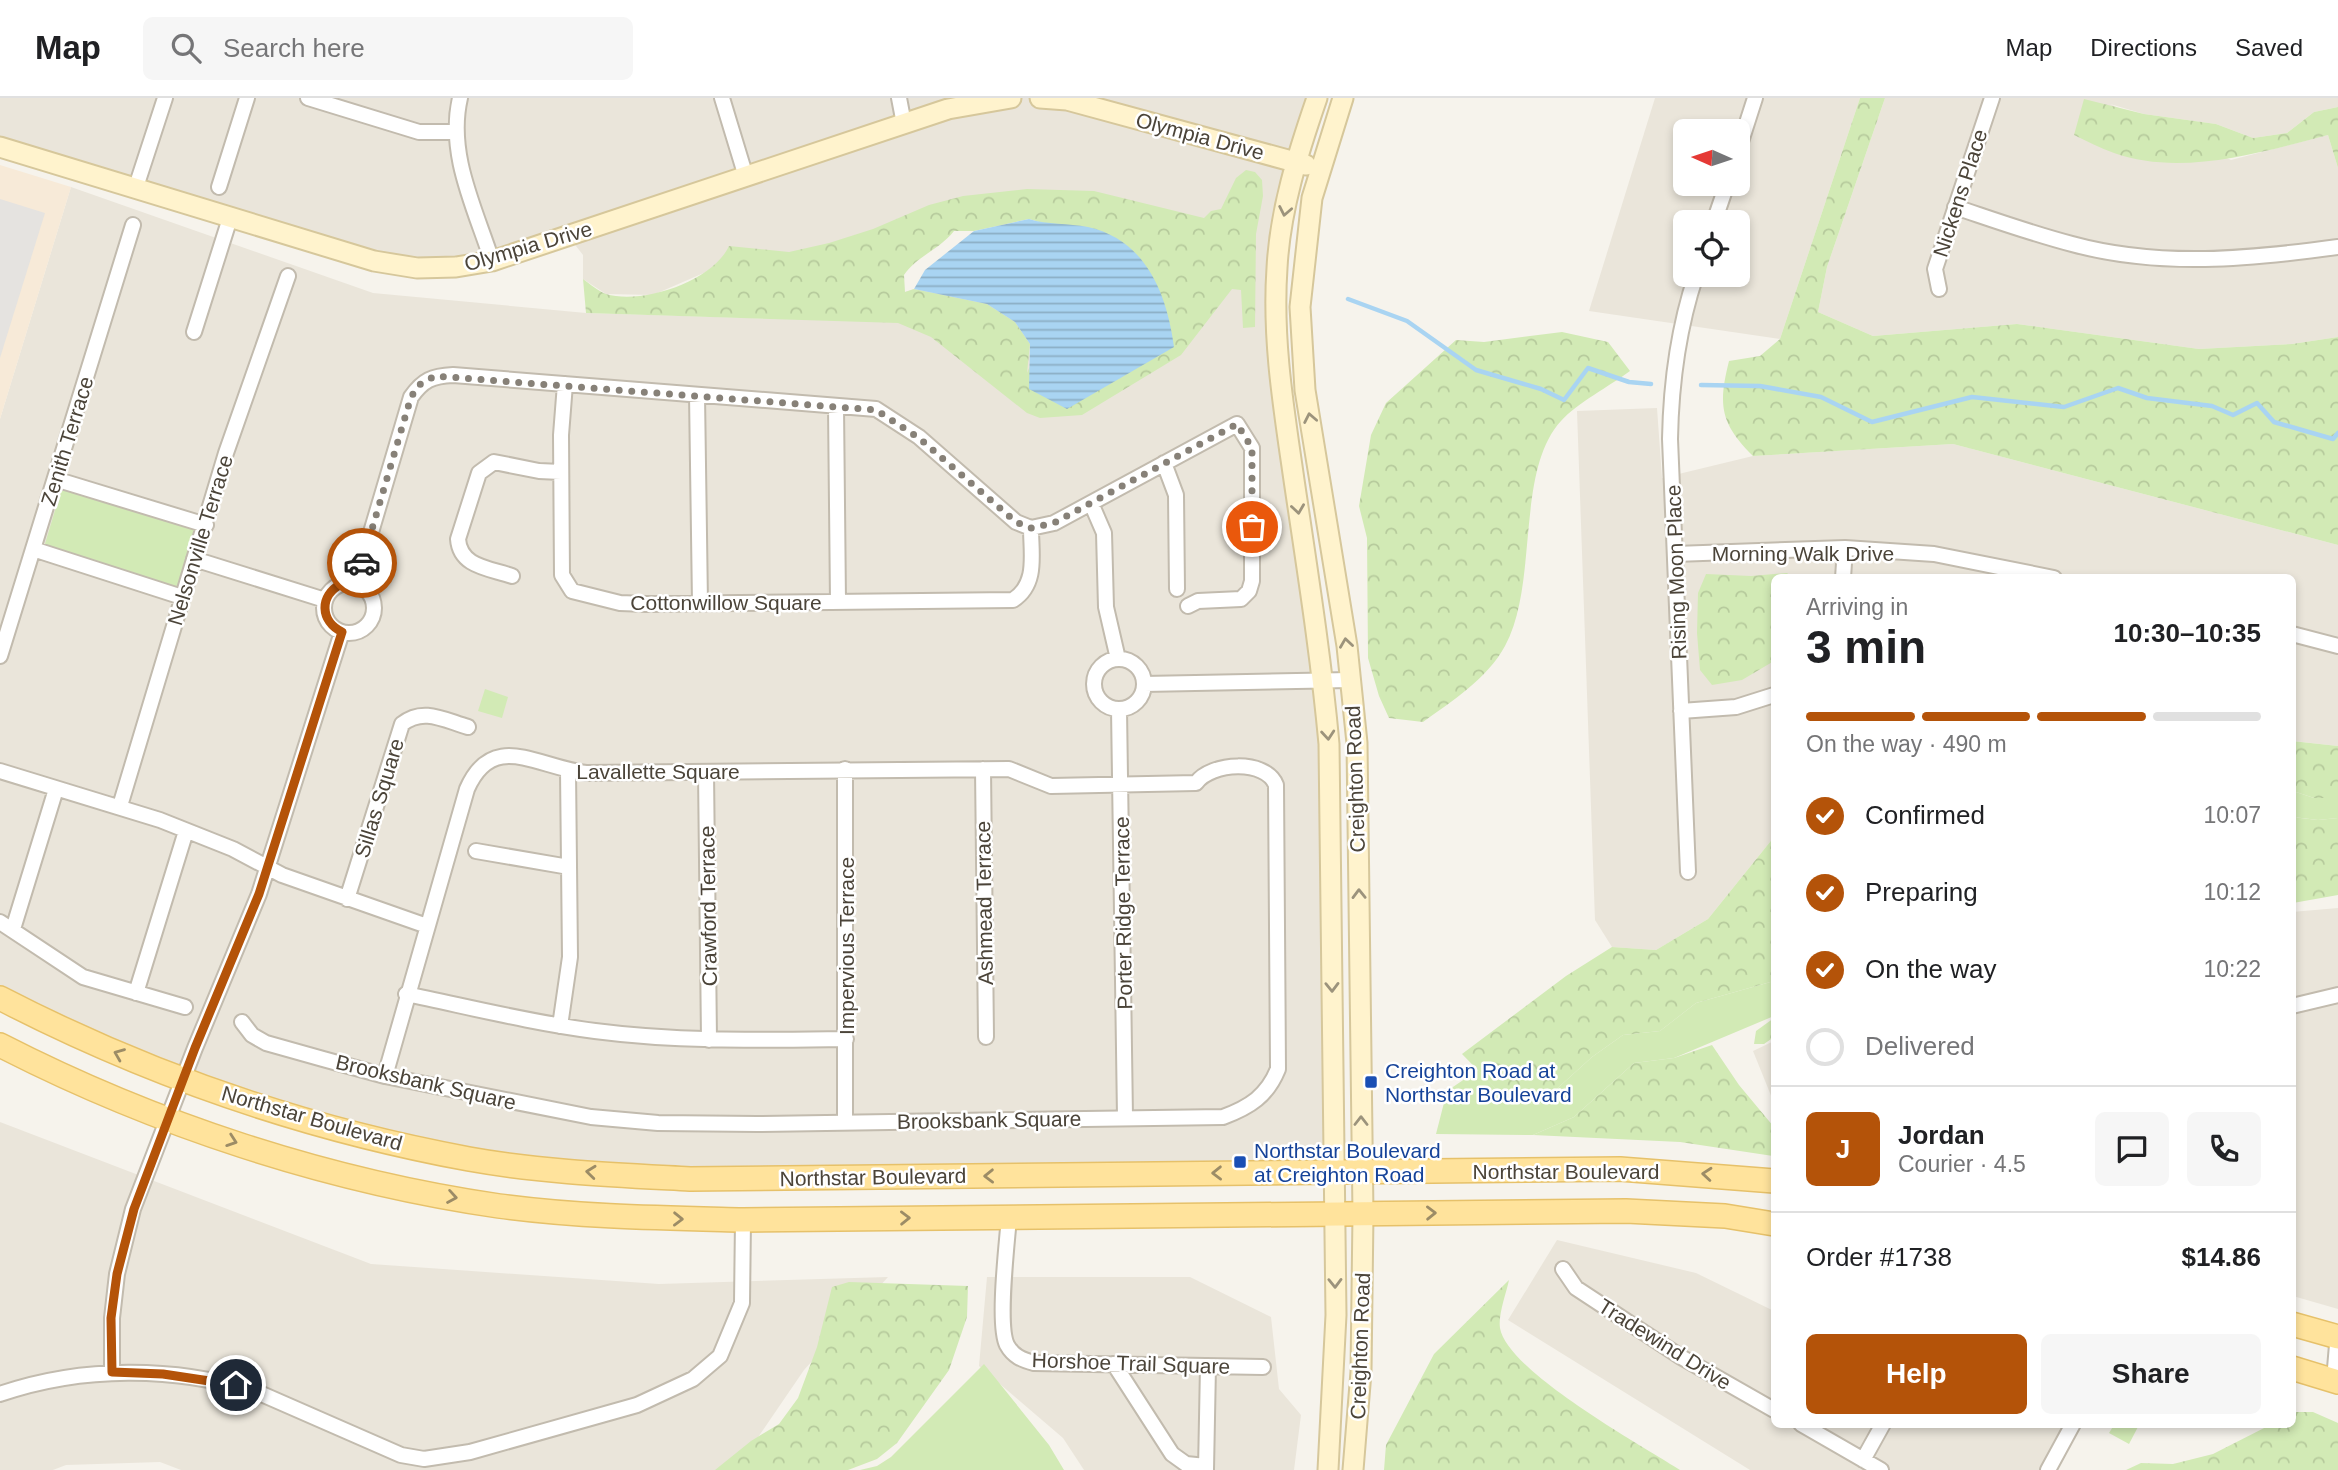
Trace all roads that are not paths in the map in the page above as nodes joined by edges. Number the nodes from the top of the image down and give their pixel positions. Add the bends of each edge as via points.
1 (164, 98) edge
2 (247, 98) edge
3 (308, 98) edge
4 (460, 98) edge
5 (722, 98) edge
6 (899, 98) edge
7 (1011, 98) edge
8 (1040, 98) edge
9 (1317, 98) edge
10 (1343, 98) edge
11 (1755, 98) edge
12 (1992, 98) edge
13 (1067, 99) edge
14 (1748, 119) edge
15 (904, 124) junction
16 (456, 132) junction
17 (0, 148) edge
18 (1295, 161) junction
19 (1319, 169) junction
20 (746, 177) junction
21 (219, 187) dead end
22 (135, 190) junction
23 (1955, 207) junction
24 (230, 218) junction
25 (133, 225) dead end
26 (2338, 247) edge
27 (492, 261) junction
28 (288, 276) dead end
29 (1692, 287) edge
30 (1939, 289) dead end
31 (194, 332) dead end
32 (565, 384) junction
33 (697, 395) junction
34 (836, 406) junction
35 (1164, 463) junction
36 (561, 472) junction
37 (55, 479) junction
38 (1091, 503) junction
39 (206, 525) junction
40 (1031, 528) junction
41 (1845, 548) junction
42 (33, 549) junction
43 (1675, 554) junction
44 (194, 559) junction
45 (1843, 574) edge
46 (2033, 574) edge
47 (512, 576) dead end
48 (356, 583) junction
49 (1177, 589) dead end
50 (182, 597) junction
51 (326, 600) junction
52 (838, 602) junction
53 (700, 603) junction
54 (1188, 606) dead end
55 (342, 632) junction
56 (2296, 635) edge
57 (2338, 646) edge
58 (0, 656) edge
59 (1118, 659) junction
60 (1350, 680) junction
61 (1323, 681) junction
62 (1144, 684) junction
63 (1771, 696) edge
64 (1119, 709) junction
65 (1681, 711) junction
66 (468, 727) dead end
67 (845, 769) junction
68 (983, 769) junction
69 (0, 771) edge
70 (569, 771) junction
71 (706, 772) junction
72 (1121, 784) junction
73 (56, 789) junction
74 (120, 806) junction
75 (186, 831) junction
76 (476, 851) dead end
77 (269, 867) junction
78 (569, 867) junction
79 (1688, 872) dead end
80 (347, 899) junction
81 (6, 926) edge
82 (427, 926) junction
83 (136, 993) junction
84 (406, 994) junction
85 (2338, 995) edge
86 (0, 998) edge
87 (2296, 1005) edge
88 (185, 1007) dead end
89 (242, 1022) dead end
90 (560, 1026) junction
91 (986, 1037) dead end
92 (846, 1039) junction
93 (709, 1040) junction
94 (0, 1045) edge
95 (385, 1076) junction
96 (182, 1080) junction
97 (1125, 1117) junction
98 (167, 1119) junction
99 (845, 1123) junction
100 (1362, 1171) junction
101 (1334, 1172) junction
102 (1771, 1181) edge
103 (1363, 1214) junction
104 (1335, 1215) junction
105 (1009, 1217) junction
106 (743, 1220) junction
107 (1771, 1224) edge
108 (1563, 1269) dead end
109 (2296, 1325) edge
110 (2338, 1336) edge
111 (1114, 1364) junction
112 (1208, 1366) junction
113 (1263, 1367) dead end
114 (2296, 1369) edge
115 (112, 1372) junction
116 (2337, 1379) edge
117 (0, 1394) edge
118 (1771, 1408) edge
119 (1808, 1428) edge
120 (1881, 1428) edge
121 (2071, 1428) edge
122 (1863, 1460) junction
123 (1206, 1468) edge
124 (1328, 1470) edge
125 (1353, 1470) edge
126 (1881, 1470) edge
127 (2048, 1470) edge

1 - 22 street
2 - 21 street
3 - 16 street via 419,132
4 - 16 street
5 - 20 street
6 - 15 street
7 - 15 street, Olympia Drive via 973,102
8 - 13 street, Olympia Drive
9 - 18 street, Creighton Road
10 - 19 street, Creighton Road
11 - 14 street
12 - 23 street, Nickens Place
13 - 18 street, Olympia Drive
15 - 20 street, Olympia Drive
16 - 27 street via 459,161
17 - 22 street, Olympia Drive
18 - 19 street, Olympia Drive
18 -> 61 street, Creighton Road via 1277,267 1277,350
60 -> 19 street, Creighton Road via 1304,390 1300,307
20 - 27 street, Olympia Drive
22 - 24 street, Olympia Drive
23 - 26 street via 2073,244 2147,257 2237,259
23 - 30 street, Nickens Place via 1935,269
24 - 27 street, Olympia Drive via 374,261 417,268
24 - 31 street
25 - 37 street, Zenith Terrace
28 - 39 street, Nelsonville Terrace via 226,453
29 - 43 street, Rising Moon Place via 1679,332 1671,385
32 - 33 street
32 - 36 street, Cottonwillow Square
32 - 48 street via 453,375 435,376 419,385 411,397
33 - 34 street
33 - 53 street
34 - 40 street via 876,410 892,417 1016,522
34 - 52 street
35 - 38 street
35 - 49 street via 1176,495
35 - 54 street via 1237,424 1252,448 1249,591 1241,599 1198,601
36 - 47 street via 494,462 479,473 458,538 459,549 471,563
36 - 53 street, Cottonwillow Square via 562,575 572,591 620,603
37 - 39 street
37 - 42 street, Zenith Terrace
38 - 40 street via 1054,523
38 - 59 street via 1104,533 1106,607
39 - 44 street, Nelsonville Terrace
40 - 52 street, Cottonwillow Square via 1031,576 1013,600
41 - 43 street, Morning Walk Drive
41 - 45 street
41 - 46 street, Morning Walk Drive via 1934,554
42 - 50 street
42 - 58 street, Zenith Terrace
43 - 65 street, Rising Moon Place
44 - 50 street, Nelsonville Terrace
44 - 51 street
48 - 51 street via 341,584
48 - 55 street via 370,594 374,611 367,627
50 - 74 street, Nelsonville Terrace
51 - 55 street via 329,623
52 - 53 street, Cottonwillow Square
55 - 77 street
56 - 57 street
59 - 62 street via 1136,666
59 - 64 street via 1101,666 1094,684 1102,701
60 - 61 street
100 -> 60 street, Creighton Road via 1357,743
61 - 62 street
61 -> 101 street, Creighton Road via 1329,744
62 - 64 street via 1137,701
63 - 65 street via 1736,707
64 - 72 street, Porter Ridge Terrace
65 - 79 street, Rising Moon Place
66 - 80 street, Sillas Square via 425,714 402,724
67 - 68 street, Lavallette Square
67 - 71 street, Lavallette Square
67 - 92 street, Impervious Terrace
68 - 72 street, Lavallette Square via 1009,769 1042,785
68 - 91 street, Ashmead Terrace
69 - 73 street
70 - 71 street, Lavallette Square
70 - 78 street
70 - 82 street, Lavallette Square via 504,755 488,759 475,770
71 - 93 street, Crawford Terrace
72 - 97 street, Porter Ridge Terrace
72 - 97 street, Brooksbank Square via 1196,783 1216,769 1263,768 1276,785 1278,1069 1272,1084 1262,1097 1223,1117
73 - 74 street
73 - 81 street
74 - 75 street
75 - 77 street
75 - 83 street
76 - 78 street
77 - 80 street
77 - 96 street
78 - 90 street via 570,957
80 - 82 street
81 - 83 street via 83,977
82 - 84 street, Lavallette Square
83 - 88 street
84 - 90 street
84 - 95 street, Lavallette Square
85 - 87 street
96 -> 86 main road, Northstar Boulevard via 79,1038
89 - 95 street, Brooksbank Square via 266,1043
90 - 93 street
92 - 93 street
92 - 99 street, Impervious Terrace
94 - 98 main road, Northstar Boulevard
95 - 99 street, Brooksbank Square via 591,1117 658,1123
96 - 98 street
101 -> 96 main road, Northstar Boulevard via 690,1179 624,1175 470,1159 307,1121
97 - 99 street, Brooksbank Square
98 -> 106 main road, Northstar Boulevard via 379,1184 499,1206 611,1217
98 - 115 street via 122,1250 111,1318
100 - 101 main road, Northstar Boulevard
102 -> 100 main road, Northstar Boulevard via 1620,1169
100 - 103 street, Creighton Road
101 - 104 street, Creighton Road
103 - 104 main road, Northstar Boulevard
103 -> 107 main road, Northstar Boulevard via 1626,1211 1725,1216
103 - 125 street, Creighton Road via 1361,1372
104 - 105 main road, Northstar Boulevard
104 -> 124 street, Creighton Road via 1335,1372
106 -> 105 main road, Northstar Boulevard
105 - 111 street, Horshoe Trail Square via 1003,1326 1013,1353 1034,1363
106 - 115 street via 742,1303 720,1356 693,1379 637,1405 470,1452 424,1459 401,1455 236,1385
108 - 118 street, Tradewind Drive via 1576,1288 1681,1357
109 - 110 main road
110 - 116 street
111 - 112 street, Horshoe Trail Square
111 - 123 street via 1172,1454 1186,1464
112 - 113 street, Horshoe Trail Square
112 - 123 street
114 - 116 main road
115 - 117 street
119 - 122 street
120 - 122 street
121 - 127 street
122 - 126 street

